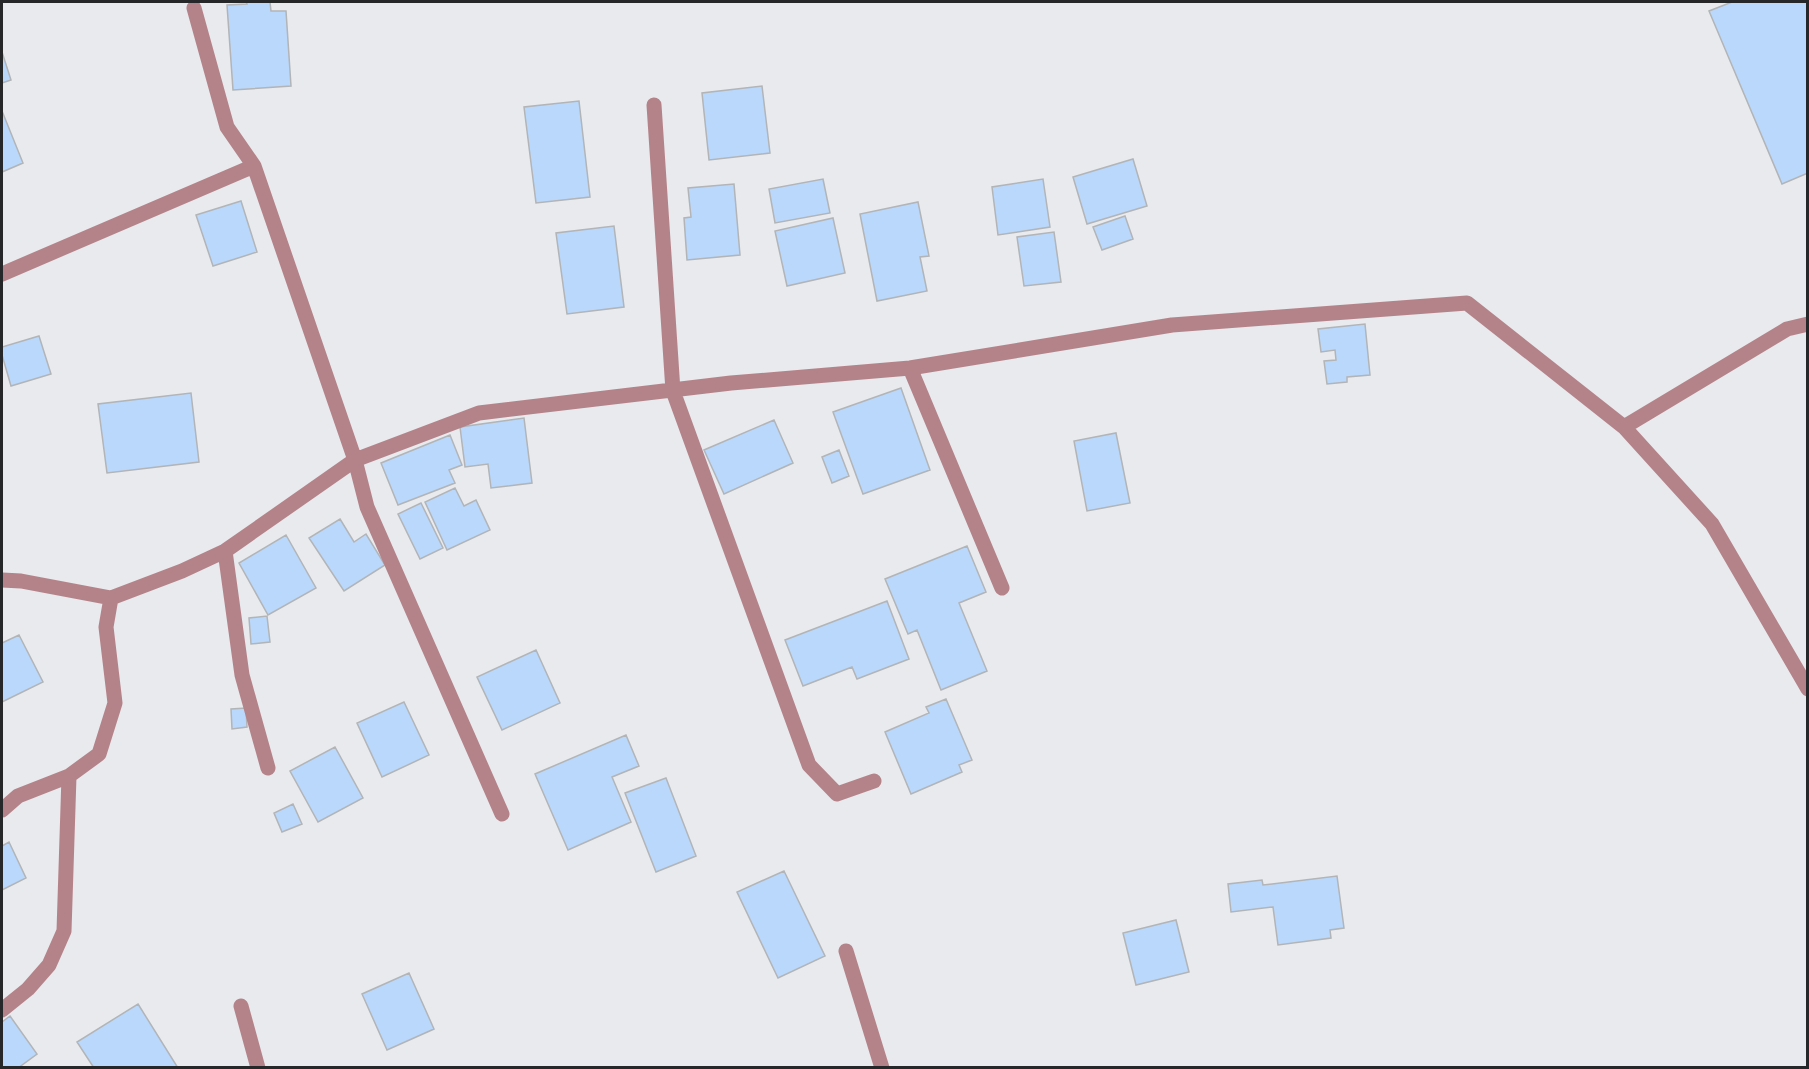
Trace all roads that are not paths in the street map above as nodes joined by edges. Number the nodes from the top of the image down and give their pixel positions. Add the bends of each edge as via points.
1 (194, 8) dead end
2 (654, 105) dead end
3 (254, 166) junction
4 (2, 274) edge
5 (1808, 324) edge
6 (910, 368) junction
7 (673, 391) junction
8 (1624, 427) junction
9 (355, 460) junction
10 (225, 551) junction
11 (2, 580) edge
12 (1002, 588) dead end
13 (111, 598) junction
14 (1808, 689) edge
15 (268, 768) dead end
16 (69, 776) junction
17 (874, 781) dead end
18 (2, 810) edge
19 (502, 814) dead end
20 (846, 951) dead end
21 (241, 1006) dead end
22 (2, 1010) edge
23 (258, 1068) edge
24 (882, 1068) edge

1 - 3 street via 226,127
2 - 7 street
3 - 4 street
3 - 9 street
5 - 8 street via 1787,329
6 - 7 street
6 - 8 street via 1172,325 1467,303
6 - 12 street
7 - 9 street via 479,413
7 - 17 street via 808,765 837,794
8 - 14 street via 1713,524
9 - 10 street
9 - 19 street via 368,507
10 - 13 street
10 - 15 street via 242,675
11 - 13 street
13 - 16 street via 106,627 115,703 99,754
16 - 18 street via 18,796
16 - 22 street via 64,931 50,965
20 - 24 street
21 - 23 street

